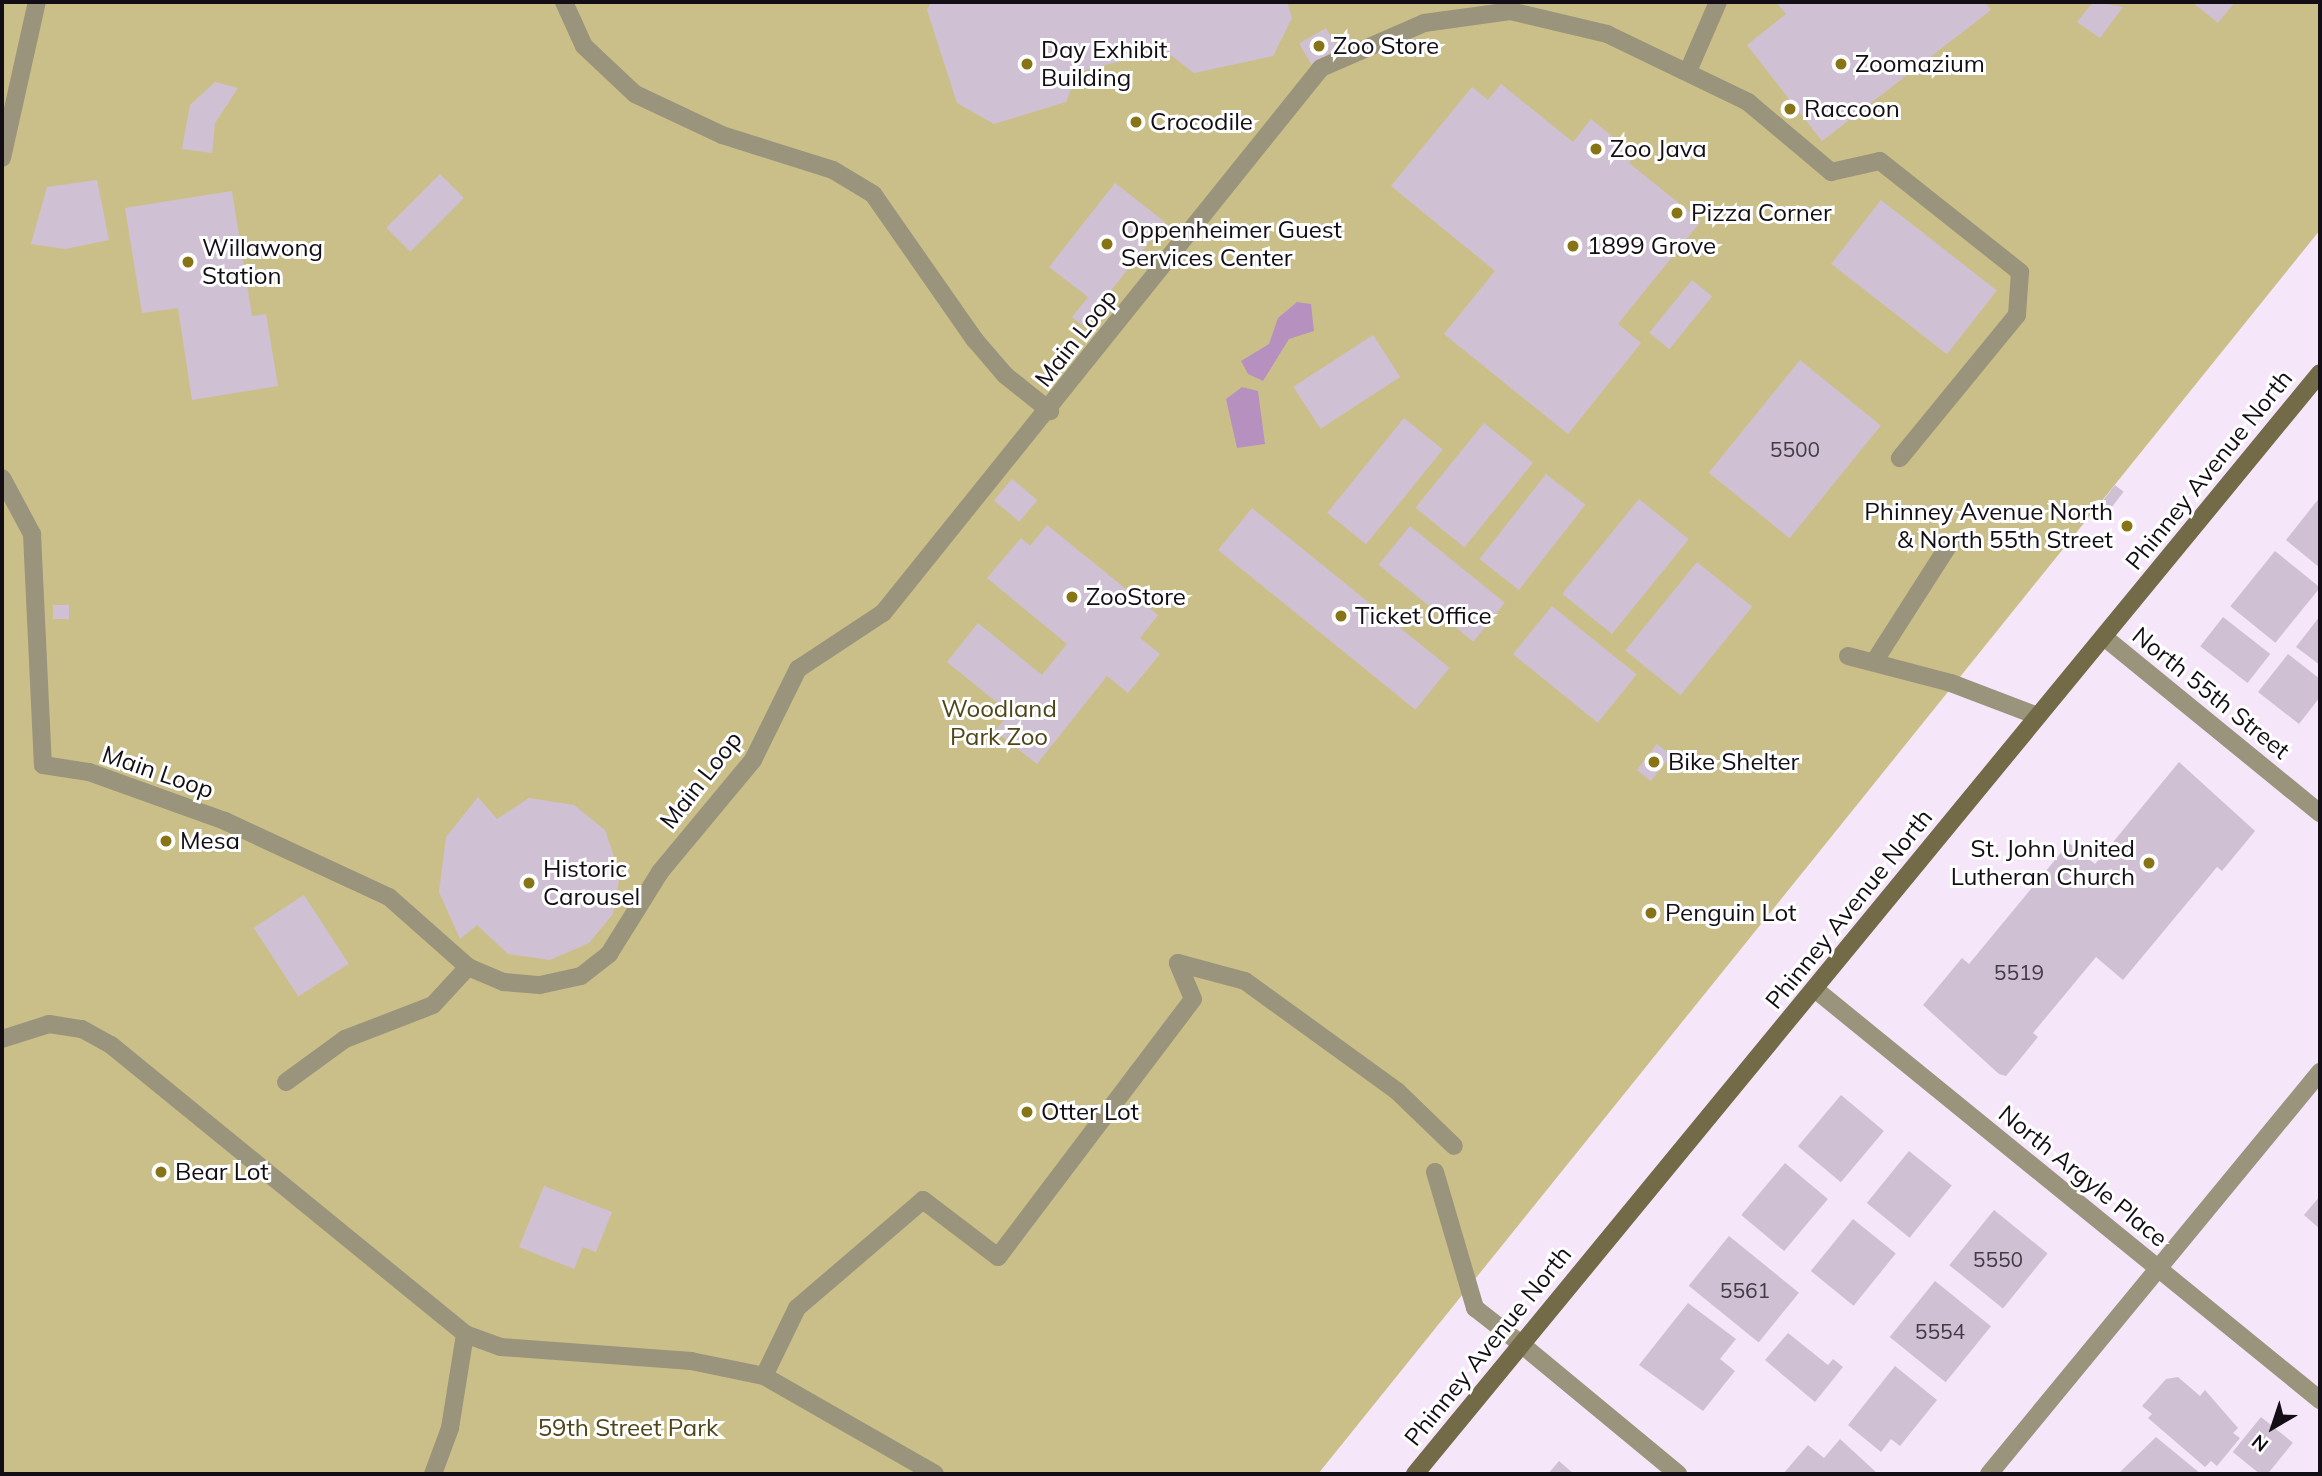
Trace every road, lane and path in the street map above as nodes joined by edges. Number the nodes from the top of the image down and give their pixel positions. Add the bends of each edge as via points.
1 (37, 2) edge
2 (564, 2) edge
3 (1718, 2) edge
4 (1689, 69) junction
5 (2, 158) edge
6 (2320, 373) edge
7 (1050, 411) junction
8 (1900, 458) dead end
9 (2, 478) edge
10 (1950, 543) dead end
11 (2104, 637) junction
12 (1848, 656) dead end
13 (1874, 662) junction
14 (2038, 716) junction
15 (2320, 813) edge
16 (468, 967) junction
17 (1816, 990) junction
18 (2, 1039) edge
19 (2320, 1072) edge
20 (286, 1082) dead end
21 (1454, 1146) dead end
22 (1434, 1172) dead end
23 (2159, 1269) junction
24 (465, 1334) junction
25 (1521, 1344) junction
26 (764, 1376) junction
27 (2320, 1399) edge
28 (433, 1474) edge
29 (935, 1474) edge
30 (1415, 1474) edge
31 (1678, 1474) edge
32 (1989, 1474) edge

1 - 5 street
2 - 7 street via 584,46 635,94 722,135 833,170 873,194 975,340 1005,375
3 - 4 street
4 - 7 street, Main Loop via 1561,19 1480,11 1424,23 1321,68
4 - 8 street, Main Loop via 1748,102 1831,172 1881,161 2020,272 2018,315
6 - 11 street, Phinney Avenue North
7 - 16 street, Main Loop via 883,613 798,669 753,760 660,872 609,954 581,976 540,985 504,982
9 - 16 street, Main Loop via 32,534 43,765 89,772 225,821 370,886
10 - 13 street
11 - 14 street, Phinney Avenue North
11 - 15 street, North 55th Street
12 - 13 street
13 - 14 street
14 - 17 street, Phinney Avenue North
16 - 20 street via 433,1005 345,1039
17 - 23 street, North Argyle Place
17 - 25 street, Phinney Avenue North
18 - 24 street via 49,1024 82,1029 111,1045
19 - 23 street
21 - 26 street via 1397,1091 1245,981 1178,963 1194,999 998,1257 923,1200 797,1308
22 - 25 street via 1475,1308
23 - 27 street, North Argyle Place
23 - 32 street
24 - 26 street via 500,1347 691,1361
24 - 28 street via 450,1428
25 - 30 street, Phinney Avenue North
25 - 31 street
26 - 29 street

